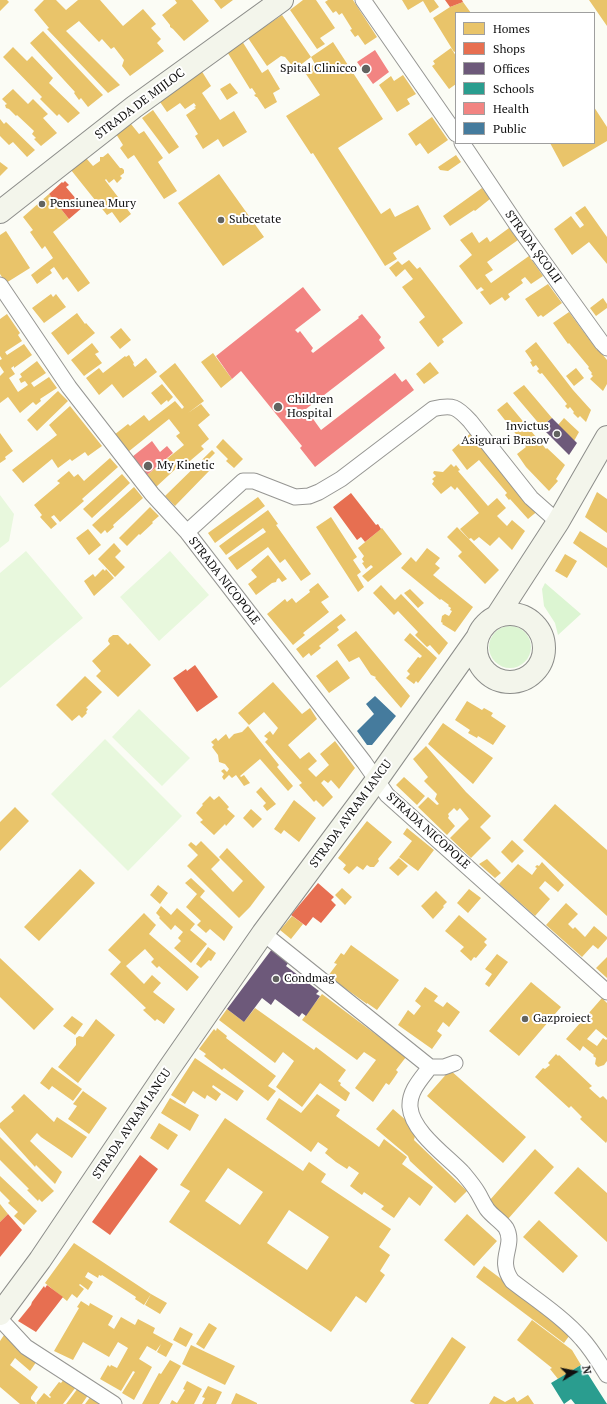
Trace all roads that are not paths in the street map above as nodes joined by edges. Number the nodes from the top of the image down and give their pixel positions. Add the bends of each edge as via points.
1 (282, 0) edge
2 (363, 0) edge
3 (455, 133) edge
4 (463, 144) edge
5 (0, 212) edge
6 (0, 285) edge
7 (607, 348) edge
8 (607, 437) edge
9 (558, 522) junction
10 (187, 532) junction
11 (527, 571) junction
12 (497, 616) junction
13 (536, 626) junction
14 (477, 638) junction
15 (489, 674) junction
16 (437, 694) junction
17 (376, 781) junction
18 (263, 933) junction
19 (607, 992) edge
20 (455, 1063) dead end
21 (430, 1067) junction
22 (0, 1314) edge
23 (0, 1319) edge
24 (607, 1375) edge
25 (114, 1404) edge

1 - 5 street, STRADA DE MIJLOC via 134,107
2 - 3 street
4 - 7 street, STRADA ȘCOLII via 517,225
6 - 10 street, STRADA NICOPOLE via 69,387 152,494
8 - 9 street
9 - 10 street, STRADA NICOPOLE via 531,498 470,421 459,410 447,406 433,409 341,479 319,492 295,497 254,481 243,481
9 - 11 street
10 - 17 street, STRADA NICOPOLE
11 - 12 street
11 - 13 street via 527,597
12 - 13 street via 522,616
12 - 14 street via 483,626
13 - 15 street via 544,648 536,670 525,678 513,681 500,680
14 - 15 street via 476,650 479,660
14 - 16 street, STRADA AVRAM IANCU
15 - 16 street, STRADA AVRAM IANCU via 466,674
16 - 17 street, STRADA AVRAM IANCU
17 - 18 street, STRADA AVRAM IANCU
17 - 19 street, STRADA NICOPOLE via 387,795
18 - 21 street
18 - 22 street, STRADA AVRAM IANCU via 40,1260
20 - 21 street via 444,1067
21 - 24 street via 411,1096 412,1118 423,1134 471,1183 487,1209 505,1228 510,1240 505,1265 512,1281 582,1338
23 - 25 street via 26,1346

